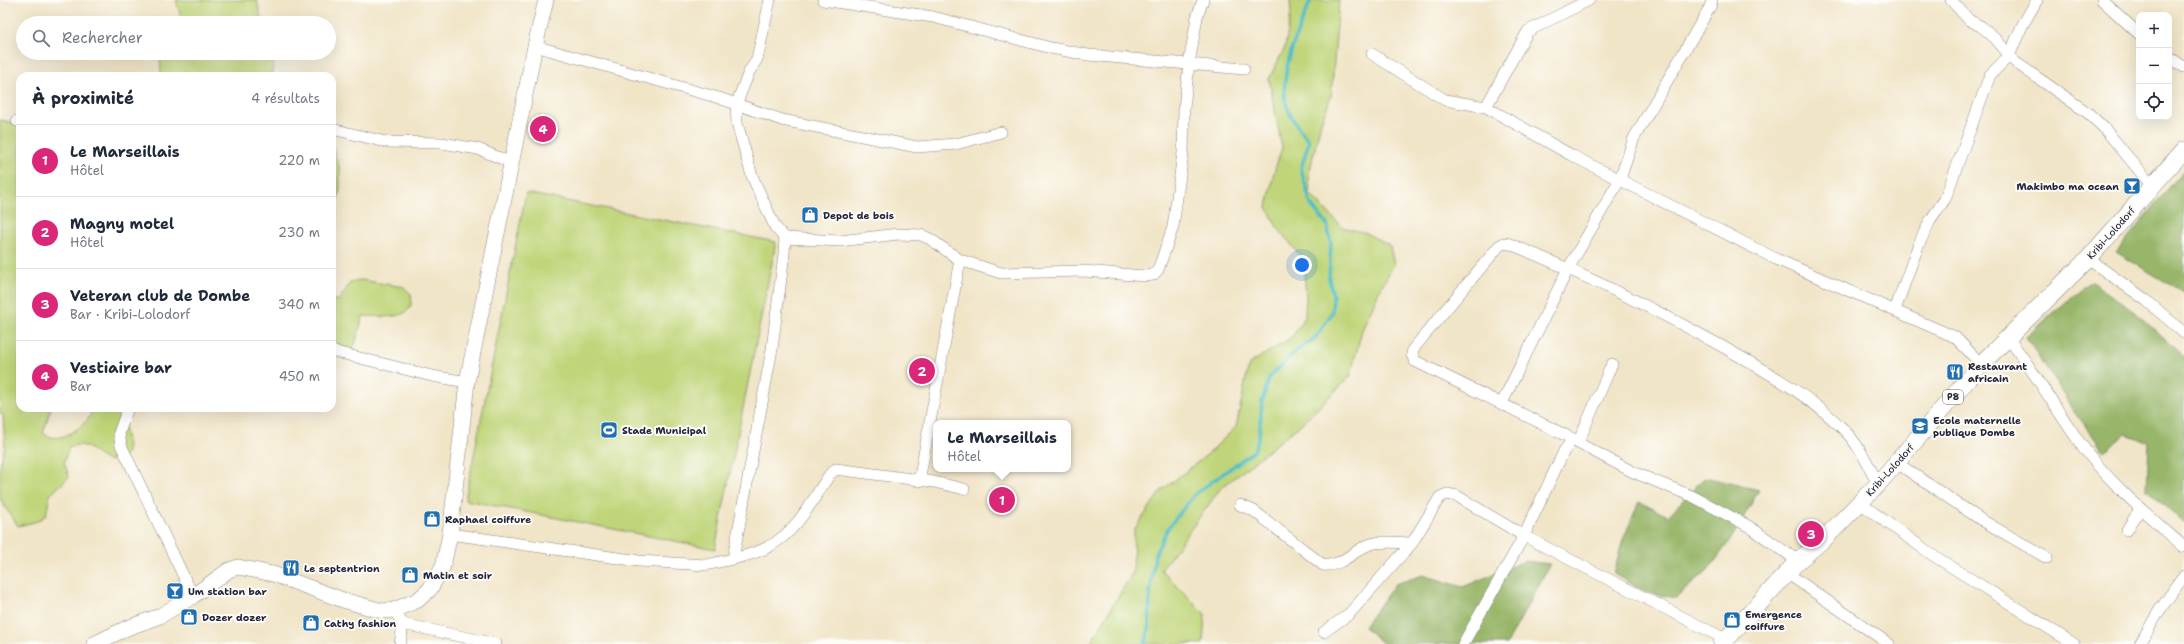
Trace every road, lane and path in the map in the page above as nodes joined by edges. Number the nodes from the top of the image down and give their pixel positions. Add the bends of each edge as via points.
1 (546, 0) edge
2 (770, 0) edge
3 (823, 0) edge
4 (1203, 0) edge
5 (1589, 0) edge
6 (1712, 0) edge
7 (1950, 0) edge
8 (2037, 0) edge
9 (2102, 0) edge
10 (2136, 31) edge
11 (535, 46) junction
12 (1372, 54) dead end
13 (2009, 56) junction
14 (2172, 59) edge
15 (1189, 64) junction
16 (2184, 67) edge
17 (1244, 69) dead end
18 (736, 105) junction
19 (1486, 107) junction
20 (336, 130) edge
21 (1001, 132) dead end
22 (2184, 150) edge
23 (512, 163) junction
24 (1620, 179) junction
25 (2152, 186) junction
26 (785, 238) junction
27 (2088, 259) junction
28 (960, 260) junction
29 (1568, 269) junction
30 (1895, 310) junction
31 (2184, 333) edge
32 (2008, 338) junction
33 (336, 352) edge
34 (1612, 364) dead end
35 (1981, 364) junction
36 (467, 382) junction
37 (1502, 403) junction
38 (127, 412) edge
39 (1576, 441) junction
40 (1897, 463) junction
41 (919, 481) junction
42 (1878, 484) junction
43 (964, 489) dead end
44 (1860, 503) junction
45 (1240, 505) dead end
46 (2140, 509) junction
47 (2127, 530) dead end
48 (450, 534) junction
49 (1524, 536) junction
50 (1412, 543) junction
51 (2184, 547) edge
52 (2047, 558) dead end
53 (733, 559) junction
54 (1792, 567) junction
55 (2184, 576) edge
56 (193, 596) junction
57 (394, 610) junction
58 (403, 624) junction
59 (1324, 632) dead end
60 (1723, 641) edge
61 (94, 644) edge
62 (400, 644) edge
63 (496, 644) edge
64 (1463, 644) edge
65 (1889, 644) edge
66 (2074, 644) edge
67 (2140, 644) edge

1 - 11 street
2 - 18 street via 757,59
3 - 15 street via 933,17 1051,48 1088,55
4 - 15 street via 1197,17
5 - 19 street via 1528,32
6 - 24 street via 1634,138
7 - 13 street via 1969,20 1995,38
8 - 13 street
9 - 10 street
11 - 18 street
11 - 23 street
12 - 19 street via 1444,100
13 - 25 street via 2088,113 2104,128
13 - 30 street via 1990,75 1945,199 1930,221 1918,246
14 - 16 street
15 - 17 street
15 - 28 street via 1184,108 1183,153 1173,227 1158,270 1153,275 1084,272 1001,273
18 - 21 street via 782,120 917,147 956,144
18 - 26 street via 737,123 752,176 775,227
19 - 24 street via 1571,155
20 - 23 street via 386,142 442,143 478,149
22 - 25 main road, Kribi-Lolodorf / P8
23 - 36 street
24 - 29 street
24 - 30 street via 1776,259
25 - 27 main road, Kribi-Lolodorf / P8
26 - 28 street via 840,242 898,234 921,235
26 - 53 street via 772,349
27 - 31 street via 2146,300
27 - 32 main road, Kribi-Lolodorf / P8
28 - 41 street
29 - 37 street
29 - 37 street via 1504,243 1449,303 1413,349 1412,355 1415,360
29 - 42 street via 1683,324 1790,385 1841,426 1865,459
30 - 35 street via 1955,336
32 - 35 main road, Kribi-Lolodorf / P8
32 - 46 street via 2030,366 2086,451
33 - 36 street
34 - 39 street
35 - 40 main road, Kribi-Lolodorf / P8
36 - 48 street
37 - 39 street
38 - 56 street via 119,433 121,445
39 - 49 street via 1564,451
39 - 54 street via 1632,472 1694,497 1750,527
40 - 42 main road, Kribi-Lolodorf / P8
40 - 52 street via 1980,519
41 - 43 street
41 - 53 street via 836,469 796,524 780,539 768,548
42 - 44 main road, Kribi-Lolodorf / P8
44 - 54 main road, Kribi-Lolodorf / P8
44 - 66 street via 1932,554
45 - 50 street via 1254,511 1323,565 1338,563 1368,544
46 - 47 street
46 - 51 street
48 - 53 street via 639,561 706,565
48 - 57 street via 443,566 430,589 418,600
49 - 50 street via 1457,496 1447,494 1440,497
49 - 60 street
49 - 64 street
50 - 59 street via 1349,614
54 - 60 main road, Kribi-Lolodorf / P8
54 - 65 street
55 - 67 street
56 - 57 street via 229,570 238,567 273,574 343,600 382,611
56 - 61 street via 160,616
57 - 58 street
58 - 62 street
58 - 63 street

